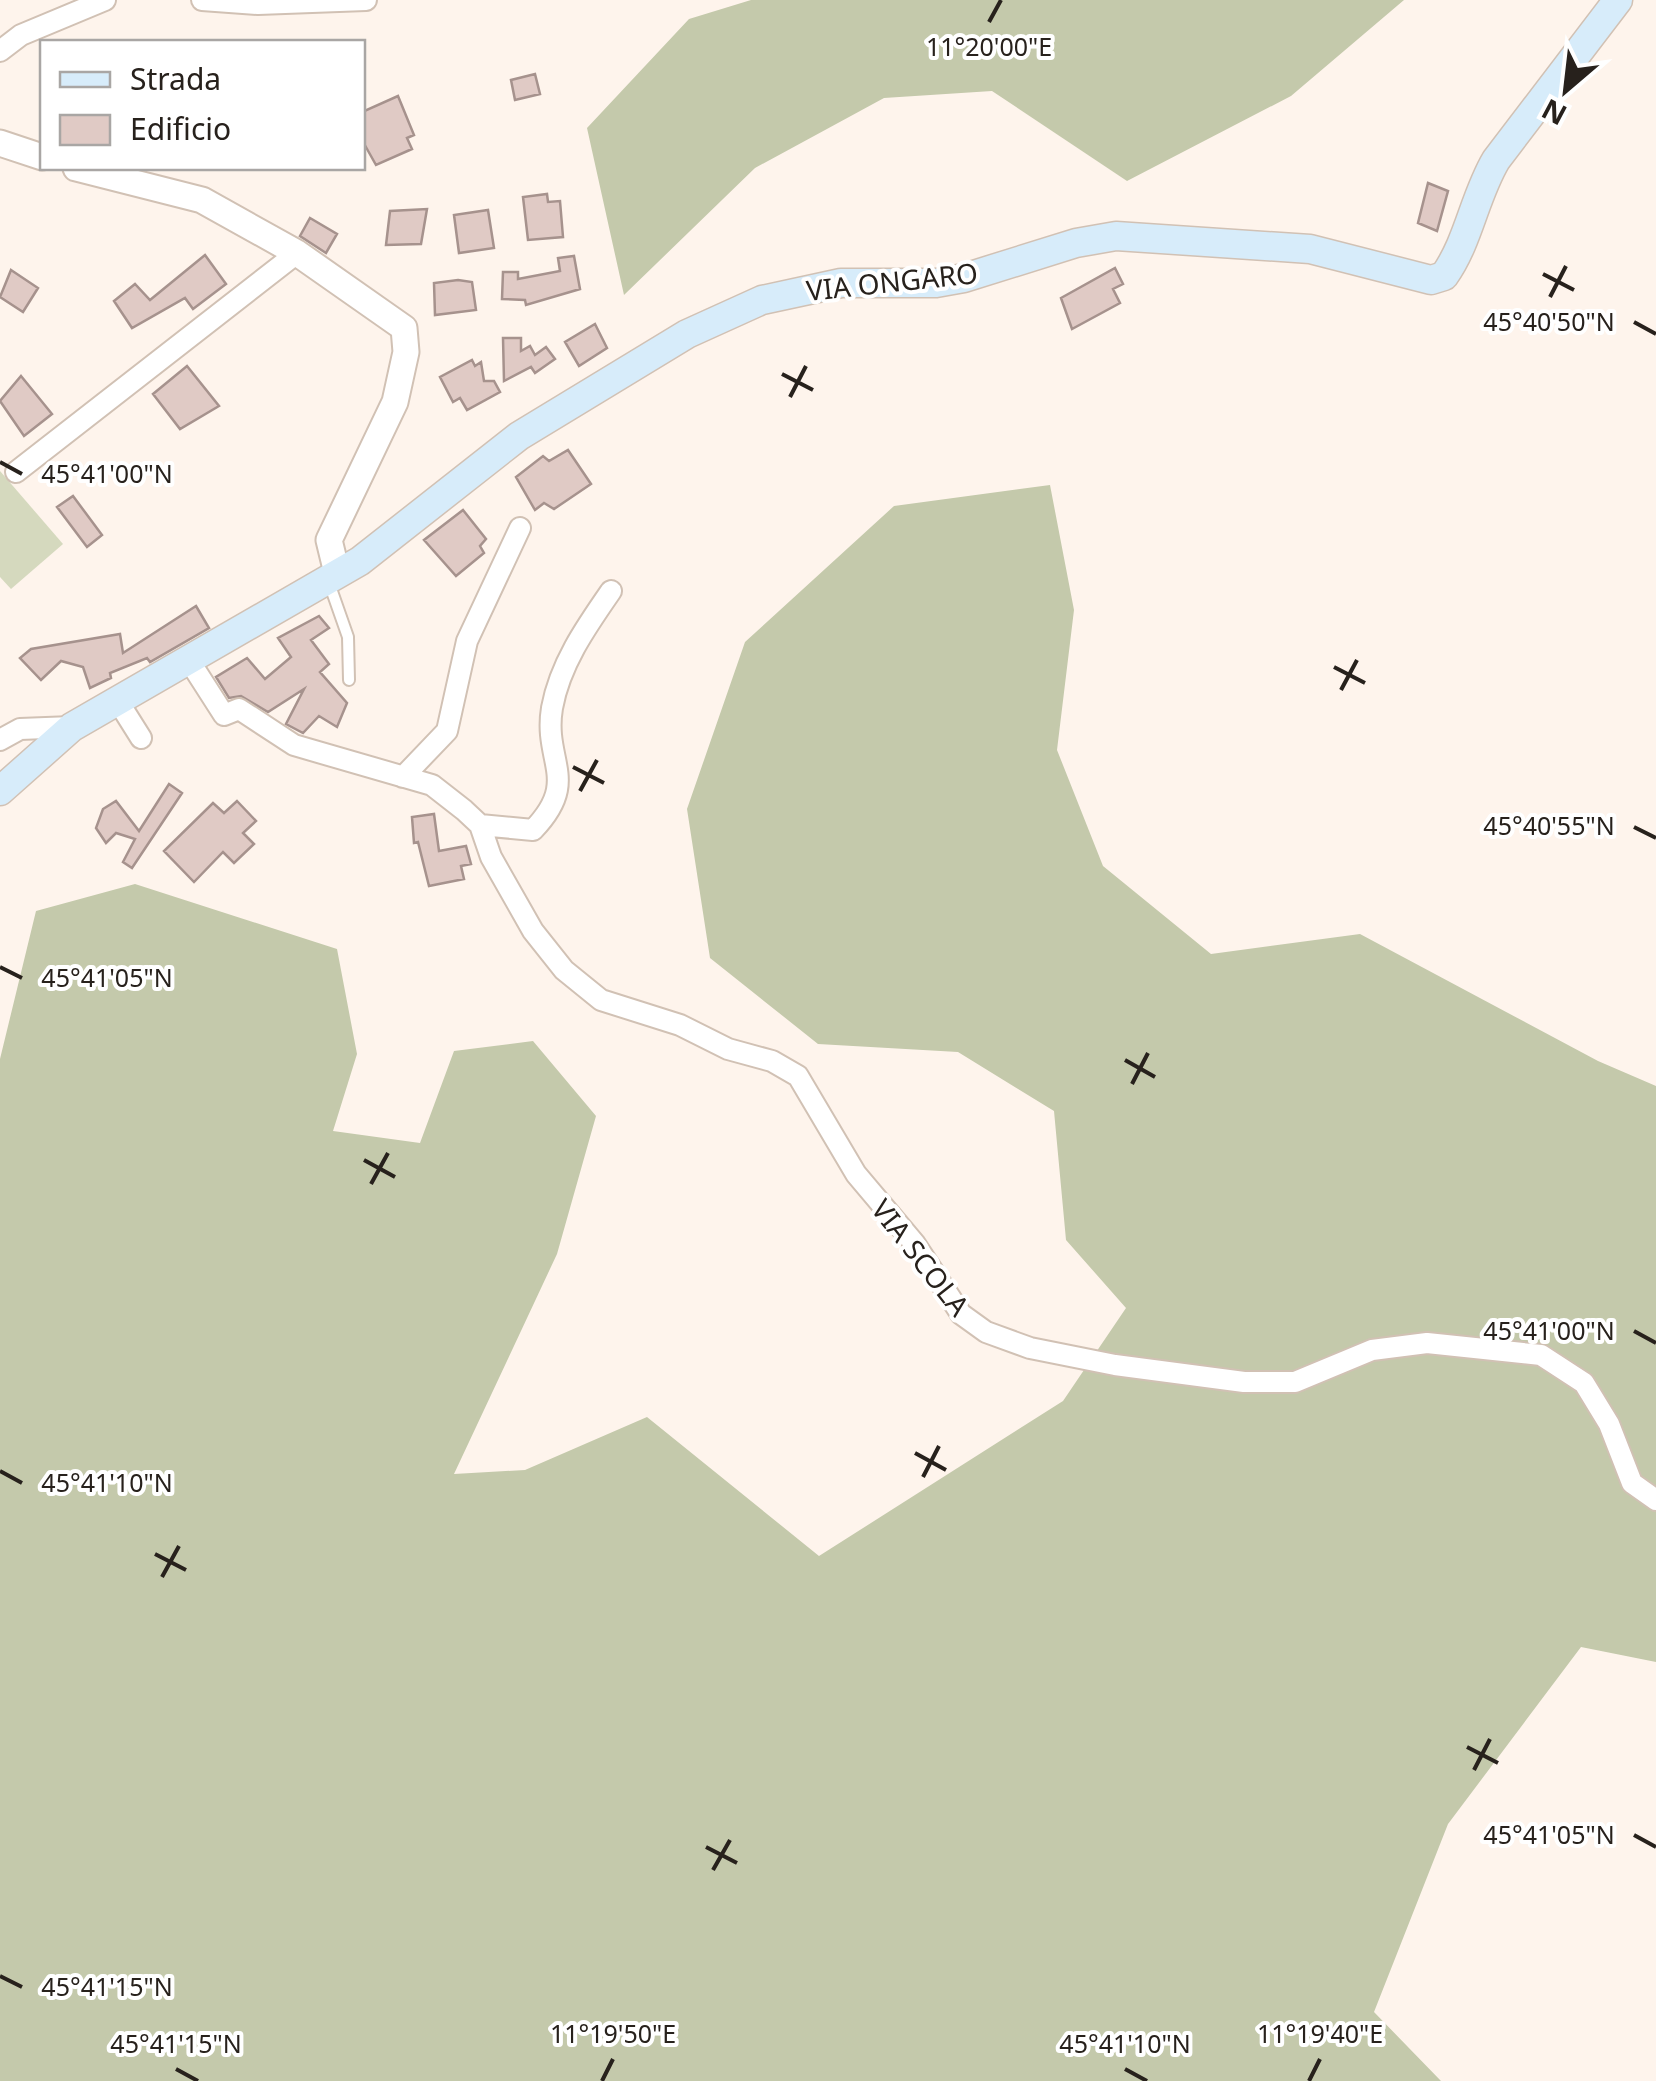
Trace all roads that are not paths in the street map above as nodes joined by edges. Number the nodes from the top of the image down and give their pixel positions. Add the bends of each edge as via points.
1 (105, 0) edge
2 (202, 0) edge
3 (366, 0) edge
4 (1618, 0) edge
5 (0, 51) edge
6 (0, 143) edge
7 (40, 157) edge
8 (84, 170) edge
9 (296, 253) junction
10 (16, 472) dead end
11 (520, 528) dead end
12 (332, 576) junction
13 (611, 592) dead end
14 (190, 662) junction
15 (349, 680) dead end
16 (120, 702) junction
17 (72, 727) junction
18 (141, 738) dead end
19 (0, 740) edge
20 (402, 777) junction
21 (0, 791) edge
22 (480, 825) junction
23 (1656, 1500) edge

1 - 5 street via 21,35
2 - 3 street
4 - 12 main road, VIA ONGARO via 1496,160 1444,276 1431,280 1310,249 1116,236 936,283 808,287 687,334 519,436
6 - 7 street
8 - 9 street via 202,200
9 - 10 street
9 - 12 street via 404,328 395,402 329,540
11 - 20 street via 467,641 445,736
12 - 14 main road, VIA ONGARO
12 - 15 lane via 348,637
13 - 22 street via 576,640 552,710 561,788 551,811 533,830
14 - 16 main road, VIA ONGARO
14 - 20 street, VIA SCOLA via 224,715 239,709 294,745
16 - 17 main road, VIA ONGARO
16 - 18 street
17 - 19 street via 20,729
17 - 21 main road, VIA ONGARO
20 - 22 street, VIA SCOLA via 432,785
22 - 23 street, VIA SCOLA via 533,931 564,970 601,1000 680,1025 798,1076 856,1174 916,1244 961,1314 986,1332 1115,1366 1244,1382 1295,1382 1372,1350 1426,1343 1542,1355 1584,1383 1632,1484

